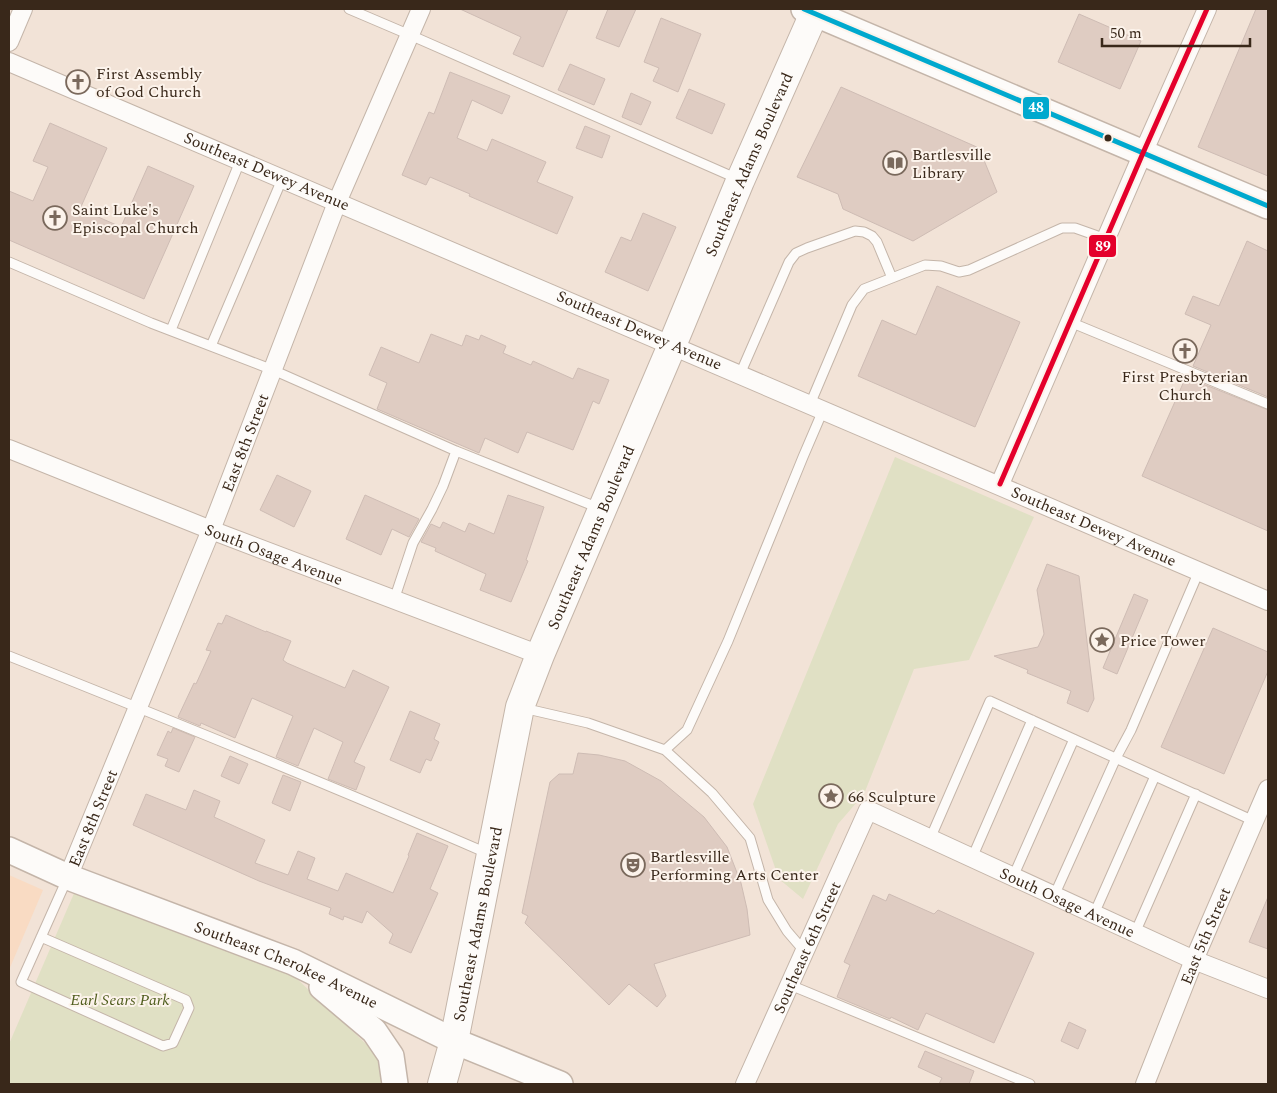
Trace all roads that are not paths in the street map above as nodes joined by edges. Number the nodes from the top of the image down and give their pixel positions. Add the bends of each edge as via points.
1 (23, 9) edge
2 (421, 9) edge
3 (1207, 9) edge
4 (353, 10) edge
5 (812, 10) edge
6 (410, 34) junction
7 (9, 42) edge
8 (9, 62) edge
9 (1143, 153) junction
10 (241, 159) junction
11 (283, 177) junction
12 (740, 180) junction
13 (338, 200) junction
14 (1268, 206) edge
15 (1106, 239) junction
16 (9, 262) edge
17 (892, 278) junction
18 (1070, 322) junction
19 (170, 330) junction
20 (673, 343) junction
21 (211, 346) junction
22 (273, 370) junction
23 (741, 372) junction
24 (1268, 404) edge
25 (817, 405) junction
26 (9, 449) edge
27 (456, 450) junction
28 (1000, 484) junction
29 (602, 510) junction
30 (211, 530) junction
31 (1199, 571) junction
32 (394, 600) junction
33 (1268, 601) edge
34 (9, 656) edge
35 (540, 656) junction
36 (138, 707) junction
37 (520, 707) junction
38 (1032, 720) junction
39 (1074, 739) junction
40 (665, 750) junction
41 (1116, 758) junction
42 (1155, 776) junction
43 (1267, 793) edge
44 (1196, 794) junction
45 (868, 810) joint
46 (1254, 821) junction
47 (930, 839) junction
48 (9, 850) edge
49 (491, 855) junction
50 (972, 858) junction
51 (68, 877) junction
52 (1014, 877) junction
53 (1054, 896) junction
54 (1094, 914) junction
55 (1135, 933) junction
56 (41, 937) junction
57 (804, 952) junction
58 (1194, 960) junction
59 (293, 962) junction
60 (790, 984) junction
61 (1268, 989) edge
62 (454, 1041) junction
63 (395, 1084) edge
64 (442, 1084) edge
65 (560, 1084) edge
66 (745, 1084) edge
67 (1030, 1084) edge
68 (1145, 1084) edge

1 - 7 street
2 - 6 street, East 8th Street
3 - 9 street
4 - 6 lane
5 - 9 street
5 - 12 main road, Southeast Adams Boulevard
6 - 12 lane
6 - 13 street, East 8th Street
8 - 10 street, Southeast Dewey Avenue
9 - 14 street
9 - 15 street
10 - 11 street, Southeast Dewey Avenue
10 - 19 lane
11 - 13 street, Southeast Dewey Avenue
11 - 21 lane
12 - 20 main road, Southeast Adams Boulevard
13 - 20 street, Southeast Dewey Avenue
13 - 22 street, East 8th Street
15 - 17 lane via 1075,228 1062,228 969,270 959,272 926,265
15 - 18 street
16 - 19 lane
17 - 23 lane via 877,242 864,232 856,231 796,253 789,262
17 - 25 lane via 864,289 852,305
18 - 24 lane
18 - 28 street
19 - 21 lane
20 - 23 street, Southeast Dewey Avenue
20 - 29 main road, Southeast Adams Boulevard
21 - 22 lane
22 - 27 lane
22 - 30 street, East 8th Street
23 - 25 street, Southeast Dewey Avenue
25 - 28 street, Southeast Dewey Avenue
25 - 40 lane via 800,465 728,641 687,730
26 - 30 street, South Osage Avenue
27 - 29 lane
27 - 32 lane via 443,486 413,542
28 - 31 street, Southeast Dewey Avenue
29 - 35 main road, Southeast Adams Boulevard
30 - 32 street, South Osage Avenue
30 - 36 street, East 8th Street
31 - 33 street, Southeast Dewey Avenue
31 - 41 lane
32 - 35 street, South Osage Avenue
34 - 36 lane
35 - 37 main road, Southeast Adams Boulevard
36 - 49 lane
36 - 51 street, East 8th Street
37 - 40 lane via 588,724
37 - 49 main road, Southeast Adams Boulevard
38 - 39 lane
38 - 47 lane via 990,701
38 - 50 lane
39 - 41 lane
39 - 52 lane
40 - 57 lane via 712,793 750,838 768,900 786,931
41 - 42 lane
41 - 53 lane
42 - 44 lane
42 - 54 lane
43 - 46 street, East 5th Street
44 - 46 lane
44 - 55 lane
45 - 47 street, South Osage Avenue
45 - 57 street, Southeast 6th Street
46 - 58 street, East 5th Street
47 - 50 street, South Osage Avenue
48 - 51 street, Southeast Cherokee Avenue
49 - 62 main road, Southeast Adams Boulevard
50 - 52 street, South Osage Avenue
51 - 56 lane
51 - 59 street, Southeast Cherokee Avenue
52 - 53 street, South Osage Avenue
53 - 54 street, South Osage Avenue
54 - 55 street, South Osage Avenue
55 - 58 street, South Osage Avenue
56 - 56 lane via 186,1000 189,1008 173,1043 163,1046 21,982
57 - 60 street, Southeast 6th Street
58 - 61 street, South Osage Avenue
58 - 68 street, East 5th Street
59 - 62 street, Southeast Cherokee Avenue
59 - 63 street via 374,1031 391,1056
60 - 66 street, Southeast 6th Street
60 - 67 lane
62 - 64 main road, Southeast Adams Boulevard
62 - 65 street, Southeast Cherokee Avenue via 519,1072

